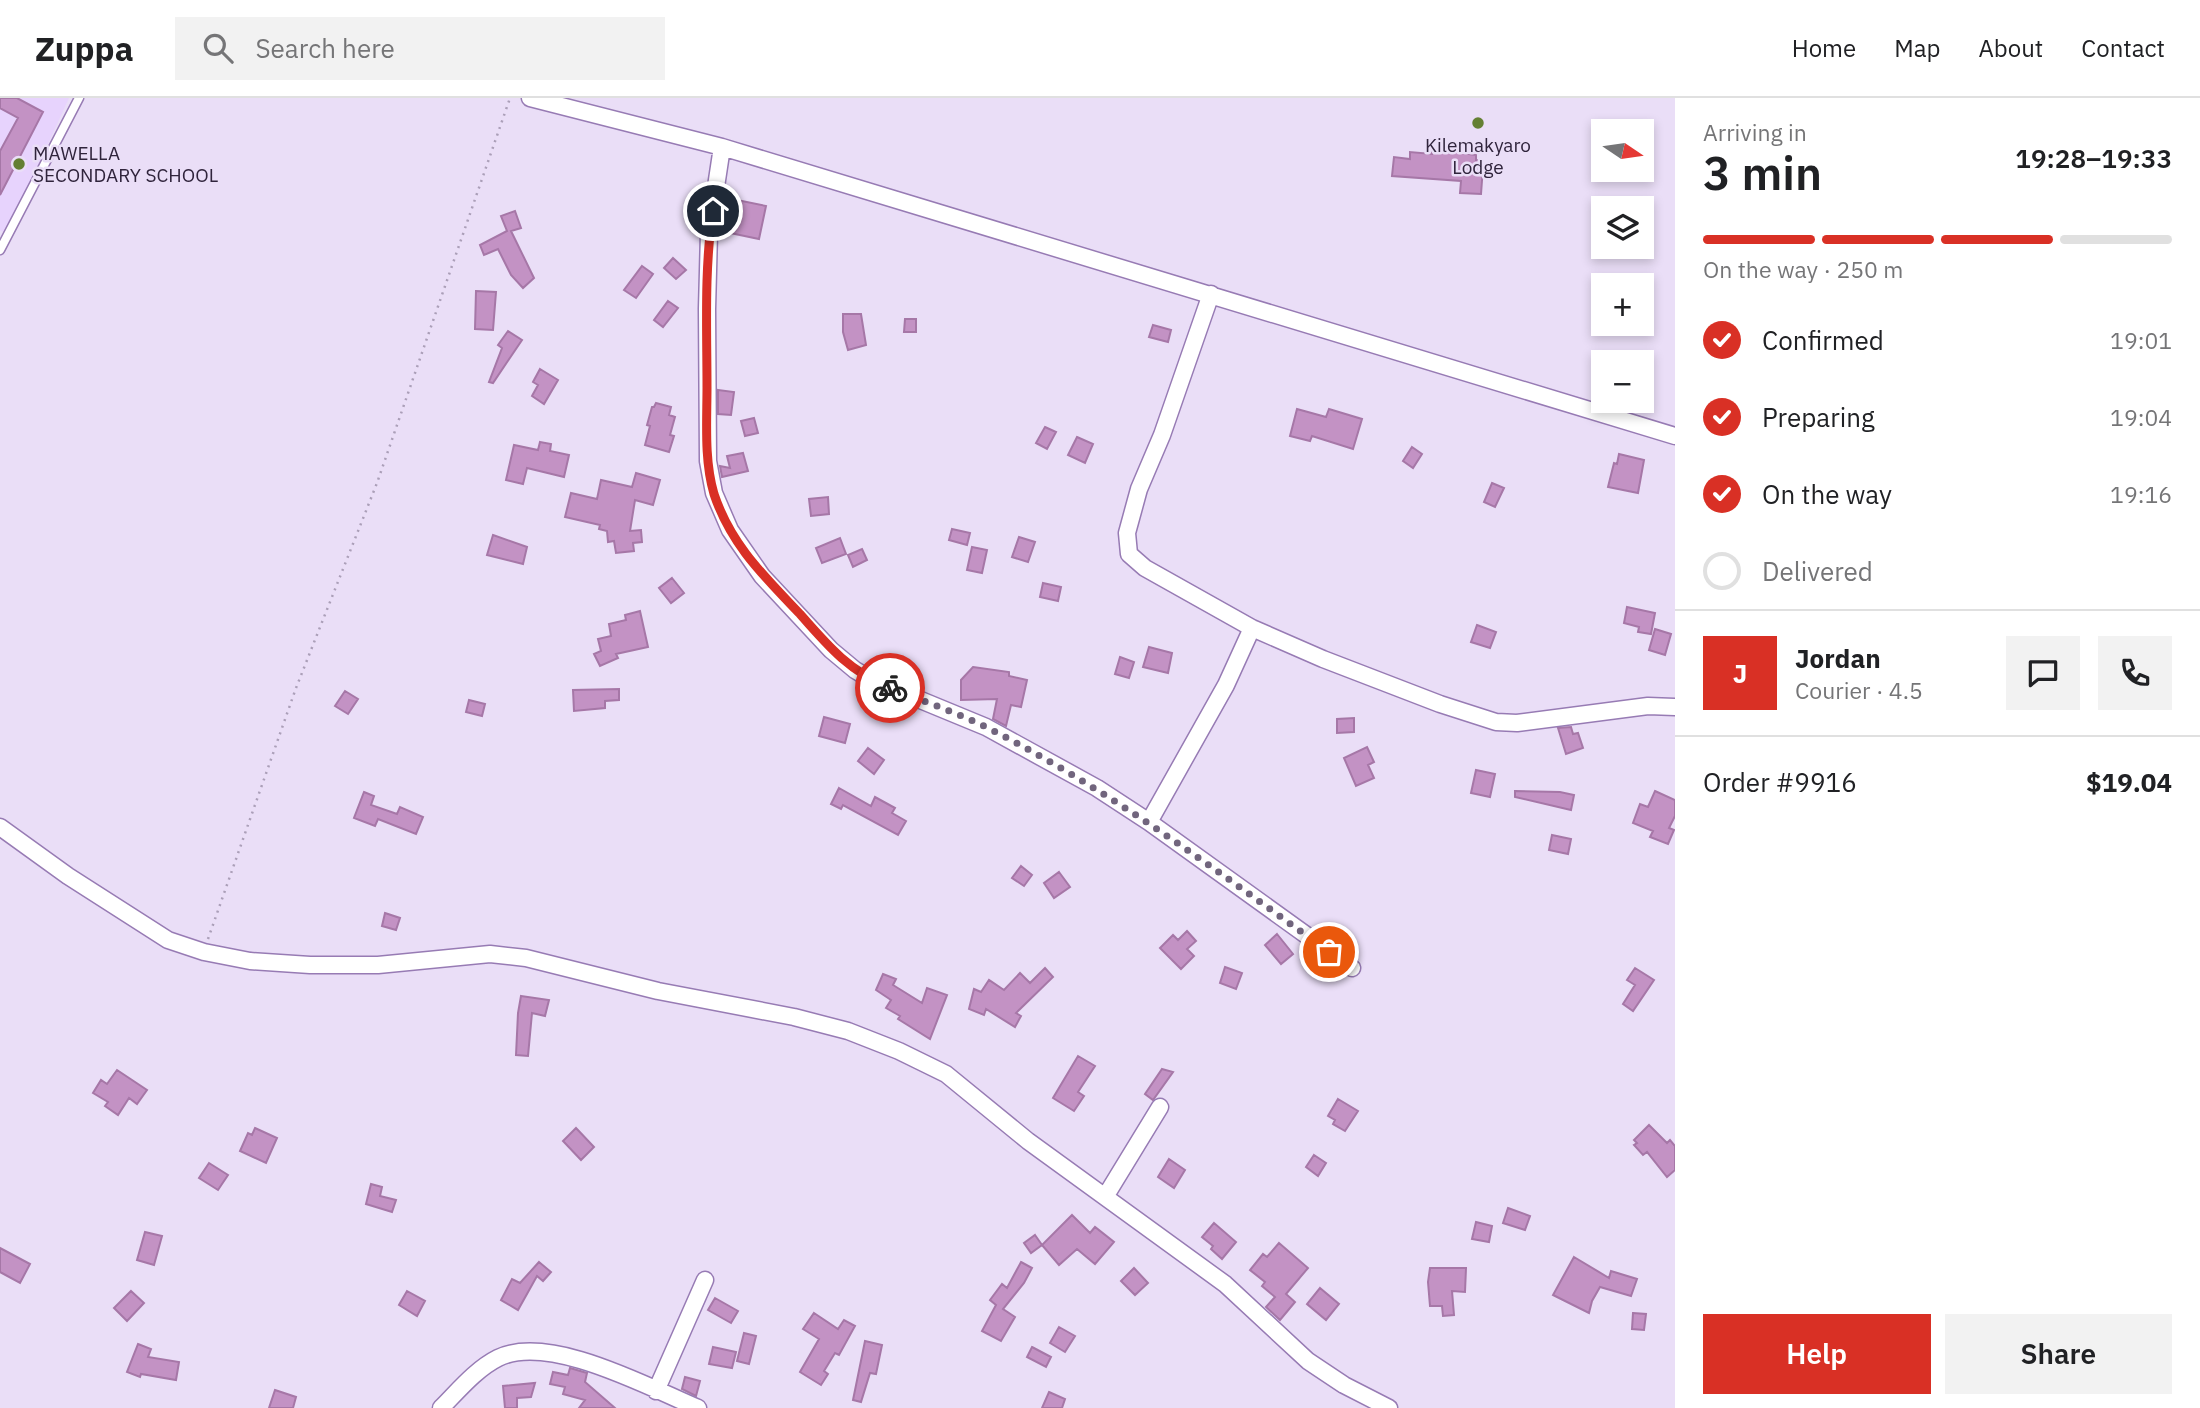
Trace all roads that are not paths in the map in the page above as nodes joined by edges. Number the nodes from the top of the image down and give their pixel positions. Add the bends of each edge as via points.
1 (79, 98) edge
2 (530, 98) edge
3 (722, 147) junction
4 (1, 248) edge
5 (1211, 294) junction
6 (1675, 436) edge
7 (1252, 628) junction
8 (1675, 707) edge
9 (1149, 822) junction
10 (0, 827) edge
11 (1352, 968) dead end
12 (1160, 1107) dead end
13 (1105, 1197) junction
14 (705, 1280) dead end
15 (656, 1391) junction
16 (441, 1408) edge
17 (698, 1408) edge
18 (1389, 1408) edge

1 - 4 lane
2 - 3 street
3 - 5 street
3 - 9 street via 709,233 708,461 714,493 730,530 762,576 855,670 986,727
5 - 6 street
5 - 7 street via 1139,489 1127,533 1129,554 1145,568
7 - 8 street via 1407,692 1496,722
7 - 9 street via 1226,685
9 - 11 street
10 - 13 street via 168,940 204,952 310,965 490,954 526,957 658,991 848,1031 946,1074
12 - 13 street
13 - 18 street via 1225,1284 1308,1361
14 - 15 street
15 - 16 street via 591,1363 547,1352 516,1352 481,1368
15 - 17 street

